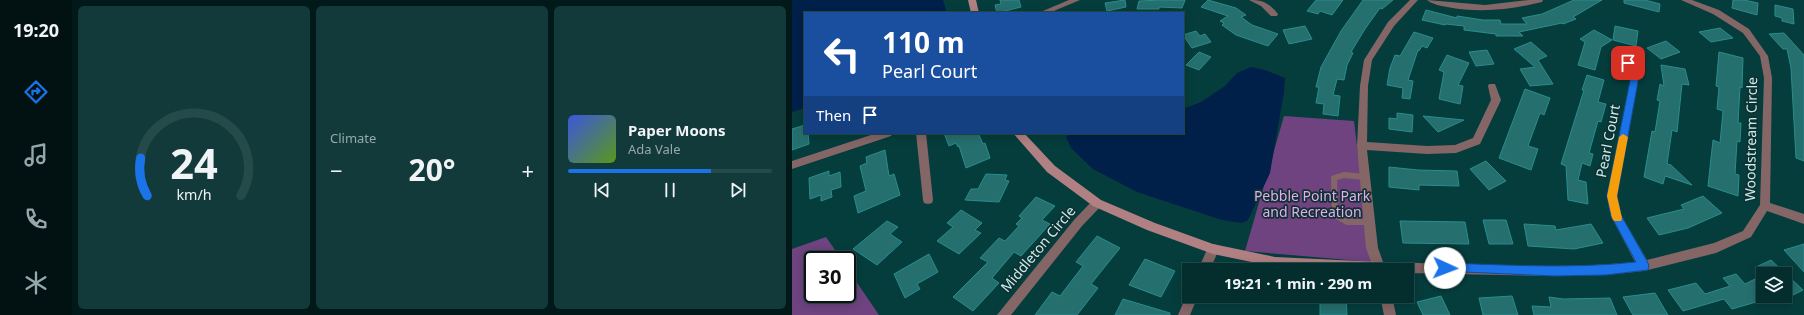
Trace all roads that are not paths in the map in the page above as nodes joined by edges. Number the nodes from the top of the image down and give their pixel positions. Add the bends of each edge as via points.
1 (972, 0) edge
2 (1076, 0) edge
3 (1253, 0) edge
4 (1414, 0) edge
5 (1432, 0) edge
6 (1539, 0) edge
7 (1685, 0) edge
8 (975, 12) edge
9 (1045, 12) edge
10 (1274, 14) dead end
11 (1628, 63) dead end
12 (1492, 86) dead end
13 (885, 134) edge
14 (921, 134) edge
15 (1019, 134) edge
16 (1362, 146) junction
17 (792, 165) edge
18 (1365, 177) junction
19 (928, 200) dead end
20 (1097, 202) junction
21 (1765, 206) junction
22 (1804, 218) edge
23 (1370, 222) junction
24 (1214, 250) junction
25 (1208, 263) edge
26 (1290, 263) edge
27 (1378, 263) edge
28 (1644, 266) junction
29 (1414, 269) edge
30 (1189, 303) edge
31 (1387, 303) edge
32 (1003, 315) edge
33 (1184, 315) edge
34 (1390, 315) edge

1 - 8 street
2 - 9 street
3 - 10 street via 1264,4
4 - 16 street via 1391,24 1368,60 1364,86
5 - 6 street via 1455,5 1500,8
7 - 21 street, Woodstream Circle via 1716,12 1746,31 1764,56 1768,78
11 - 28 street, Pearl Court via 1635,76 1612,196 1616,216
12 - 16 street via 1496,100 1477,141 1456,149
13 - 17 street
14 - 19 street
15 - 20 street via 1051,169
16 - 18 street
18 - 23 street
18 - 23 lane via 1344,175 1334,178 1335,215 1347,222
20 - 24 street via 1151,227
20 - 32 street, Middleton Circle
21 - 22 street
21 - 28 street, Woodstream Circle via 1747,234 1716,248
23 - 27 street via 1372,248
24 - 25 street
24 - 26 street
28 - 29 street, Woodstream Circle via 1554,271
30 - 33 street
31 - 34 street

